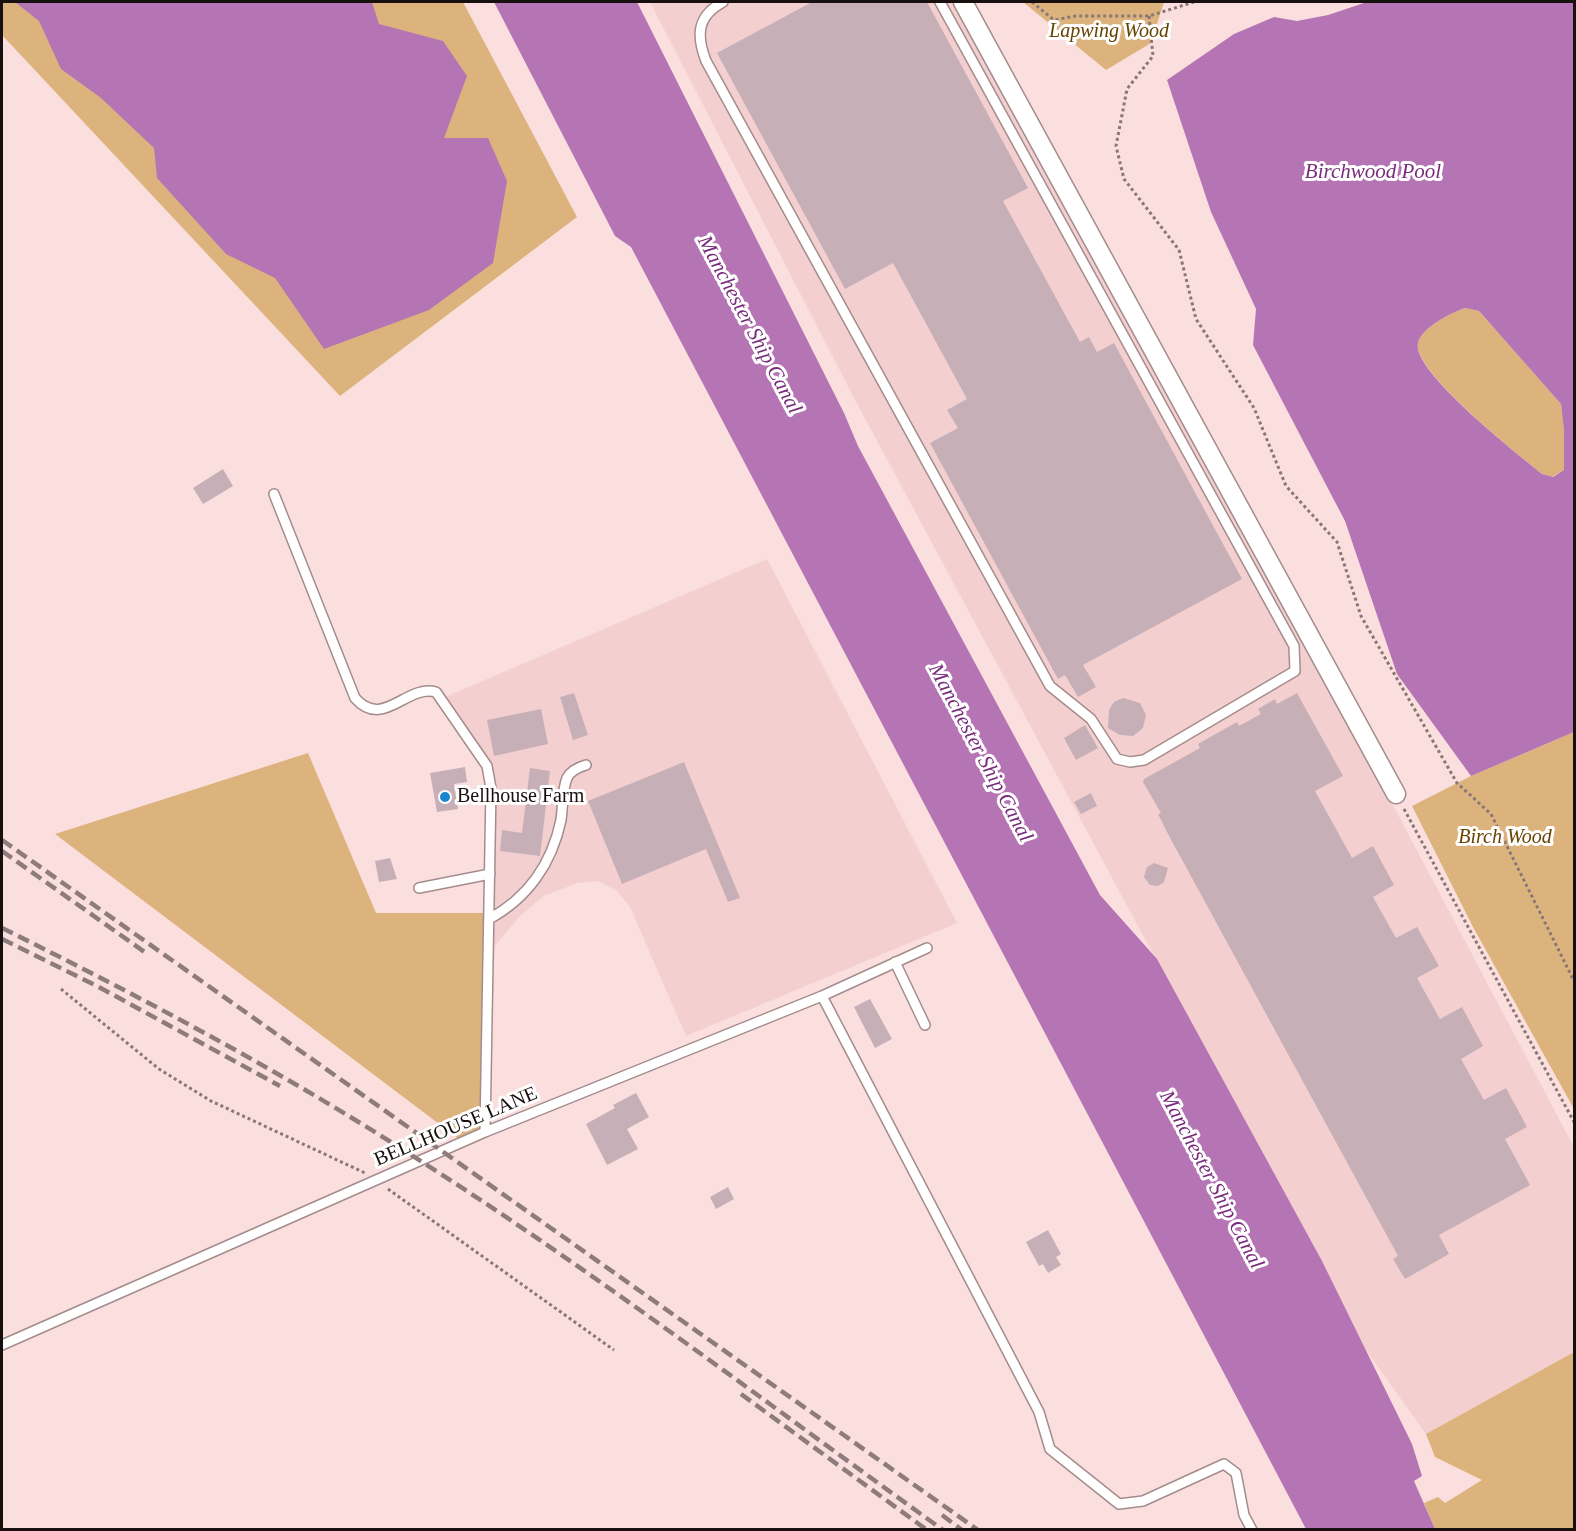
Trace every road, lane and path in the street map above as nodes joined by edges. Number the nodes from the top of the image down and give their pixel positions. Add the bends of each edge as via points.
1 (723, 2) edge
2 (940, 2) edge
3 (963, 2) edge
4 (1032, 2) edge
5 (1194, 2) edge
6 (1149, 16) junction
7 (274, 494) dead end
8 (586, 765) dead end
9 (1396, 794) joint
10 (490, 874) junction
11 (419, 888) dead end
12 (489, 919) junction
13 (927, 948) dead end
14 (895, 962) junction
15 (1575, 981) edge
16 (61, 989) dead end
17 (822, 996) junction
18 (925, 1025) dead end
19 (1575, 1122) edge
20 (485, 1132) junction
21 (376, 1180) junction
22 (2, 1345) edge
23 (614, 1350) dead end
24 (1252, 1530) edge

1 - 2 lane via 703,18 699,31 706,61 1050,686 1091,719 1117,759 1144,760 1295,671 1294,646
3 - 9 street
4 - 6 path via 1054,20 1076,16
5 - 6 path
6 - 15 path via 1153,56 1127,88 1116,146 1124,178 1179,250 1196,319 1254,408 1286,486 1337,542 1361,616 1457,783 1491,814
7 - 10 lane via 355,698 372,710 421,692 436,693 487,765 491,788
8 - 12 lane via 567,777 560,822 545,866 529,889
9 - 19 path
10 - 11 lane
10 - 12 lane
12 - 20 lane
13 - 14 lane, BELLHOUSE LANE
14 - 17 lane, BELLHOUSE LANE
14 - 18 lane
16 - 21 path via 149,1062 194,1090 302,1145 355,1166
17 - 20 lane, BELLHOUSE LANE
17 - 24 lane via 1038,1412 1050,1449 1119,1504 1143,1502 1224,1464 1236,1473 1244,1515
20 - 21 lane, BELLHOUSE LANE
21 - 22 lane, BELLHOUSE LANE
21 - 23 path

